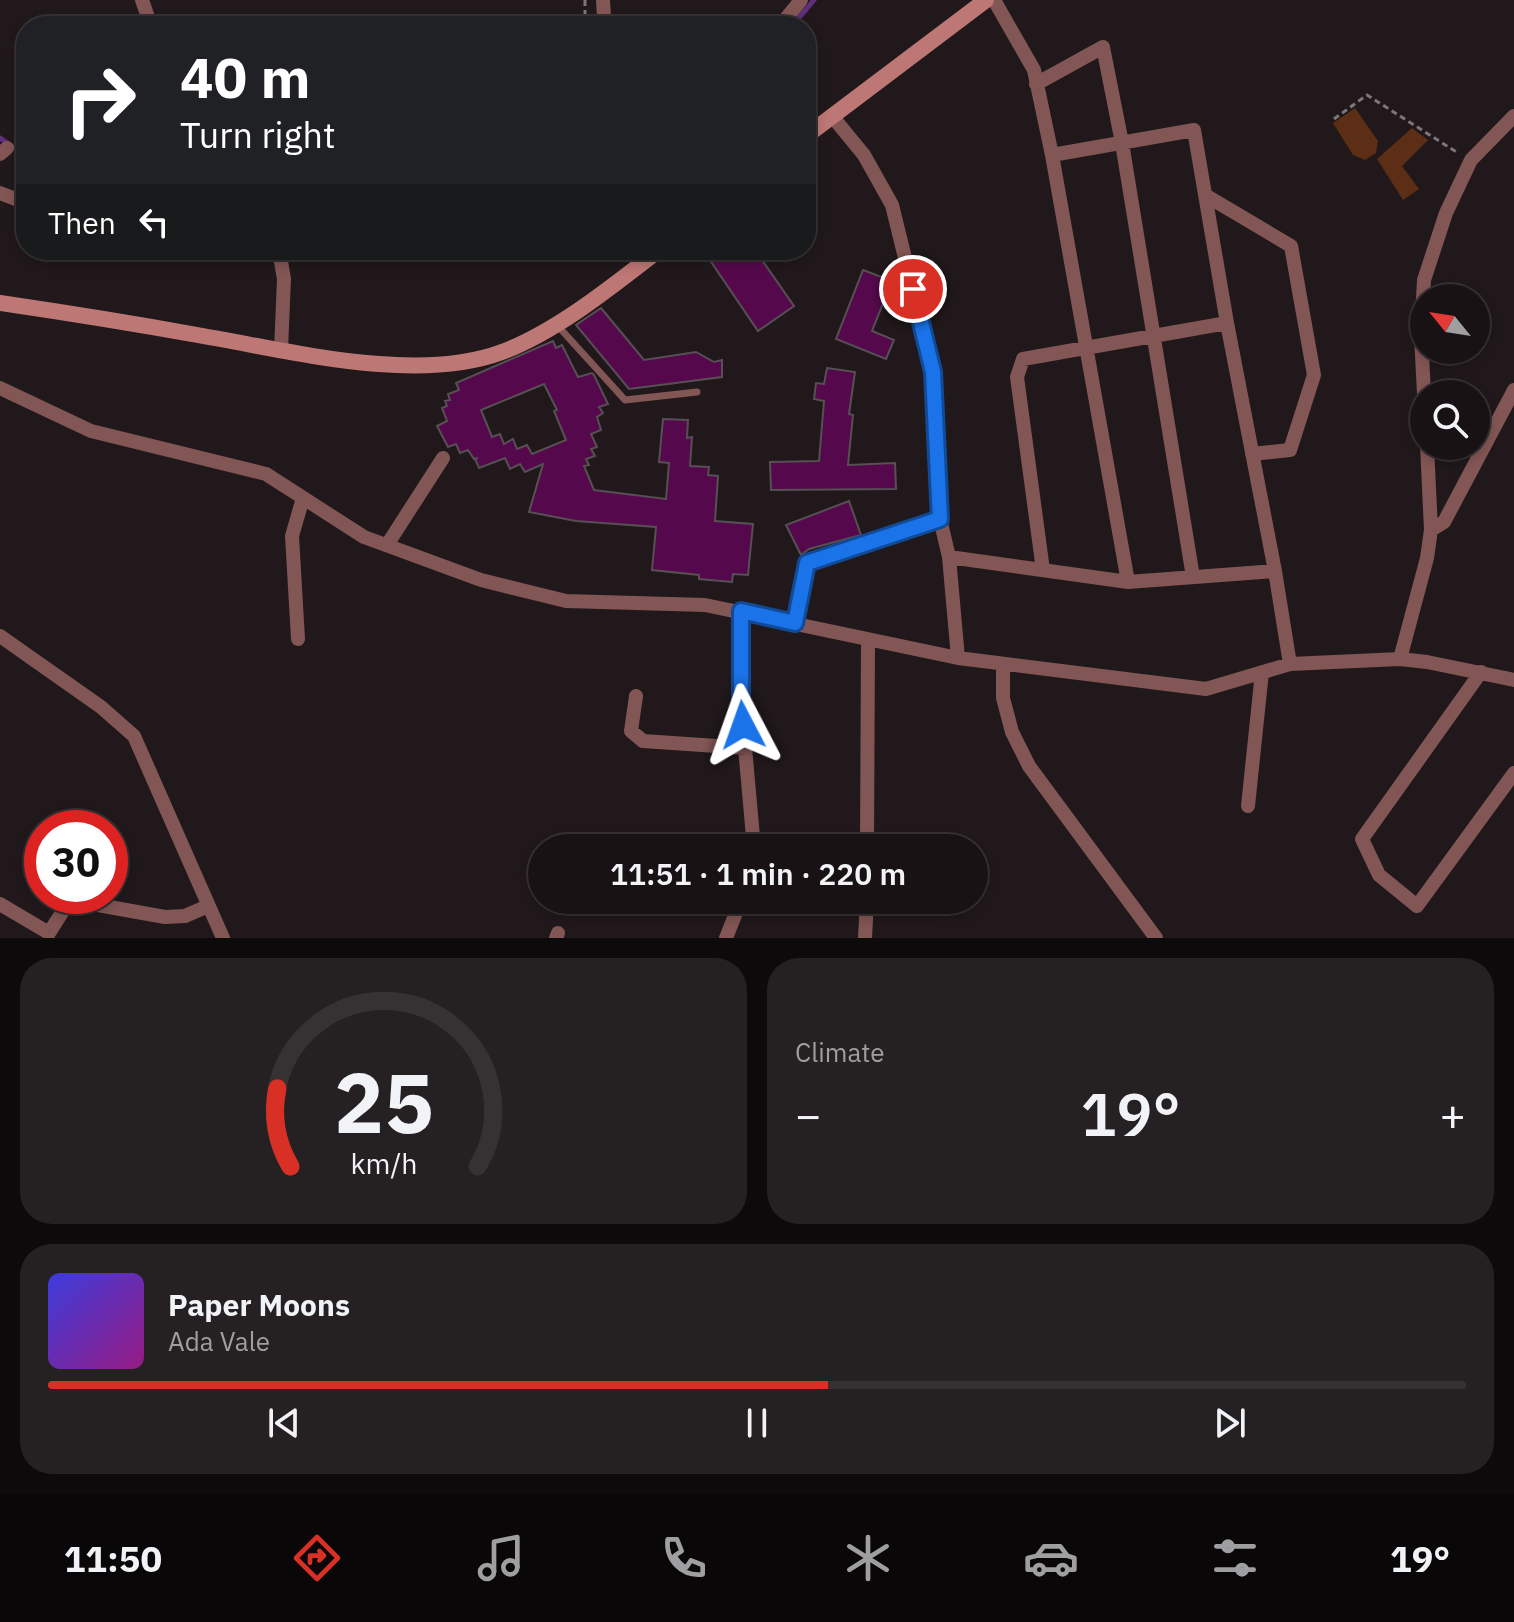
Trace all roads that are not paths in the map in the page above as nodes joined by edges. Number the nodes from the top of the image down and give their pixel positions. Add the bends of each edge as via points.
1 (801, 0) edge
2 (986, 0) edge
3 (994, 0) edge
4 (788, 16) edge
5 (1036, 84) junction
6 (832, 116) junction
7 (1514, 116) edge
8 (816, 125) edge
9 (1122, 143) junction
10 (1052, 155) junction
11 (1205, 195) junction
12 (281, 260) edge
13 (645, 260) edge
14 (0, 303) edge
15 (1227, 323) junction
16 (556, 324) junction
17 (1154, 336) junction
18 (1086, 348) junction
19 (281, 350) junction
20 (1423, 380) edge
21 (0, 388) edge
22 (1514, 390) edge
23 (697, 392) dead end
24 (1252, 454) junction
25 (443, 458) dead end
26 (1428, 460) edge
27 (303, 498) junction
28 (940, 519) junction
29 (1431, 530) junction
30 (387, 545) junction
31 (949, 557) junction
32 (1043, 570) junction
33 (1275, 571) junction
34 (1193, 577) junction
35 (1128, 582) junction
36 (741, 611) junction
37 (795, 623) junction
38 (0, 636) edge
39 (298, 639) dead end
40 (868, 641) junction
41 (958, 658) junction
42 (1400, 659) junction
43 (1290, 664) junction
44 (1003, 665) junction
45 (1262, 672) junction
46 (1481, 672) junction
47 (1514, 680) edge
48 (636, 696) dead end
49 (746, 748) junction
50 (1514, 773) edge
51 (1248, 806) dead end
52 (753, 834) edge
53 (867, 834) edge
54 (0, 904) edge
55 (208, 906) junction
56 (735, 914) edge
57 (866, 914) edge
58 (223, 938) edge
59 (726, 938) edge
60 (865, 938) edge
61 (1156, 938) edge

1 - 4 street
2 - 6 street
3 - 5 street via 1034,70
5 - 9 street via 1103,47
5 - 10 street
6 - 8 street
6 - 28 street via 864,155 892,205 933,372
7 - 20 street via 1471,160 1446,213 1424,280
9 - 10 street
9 - 11 street via 1194,130
9 - 17 street
10 - 18 street
11 - 15 street
11 - 24 street via 1291,246 1314,375 1290,450
12 - 19 street
13 - 16 street
14 - 19 street
15 - 17 street
15 - 24 street
16 - 19 street via 503,352 431,365 354,362
16 - 23 lane via 625,400
17 - 18 street
17 - 34 street
18 - 32 street via 1023,359 1017,377
18 - 35 street
21 - 27 street via 91,431 266,474
22 - 29 street via 1444,522
24 - 33 street
25 - 30 street
26 - 29 street
27 - 30 street via 364,537
27 - 39 street via 292,536
28 - 31 street
28 - 37 street via 807,563
29 - 42 street
30 - 36 street via 481,580 566,601
31 - 32 street
31 - 41 street
32 - 35 street
33 - 34 street
33 - 43 street
34 - 35 street
36 - 37 street
36 - 49 street
37 - 40 street
38 - 55 street via 134,736
40 - 41 street
40 - 53 street
41 - 44 street
42 - 43 street
42 - 46 street
43 - 45 street
44 - 45 street via 1206,689
44 - 61 street via 1003,698 1029,766
45 - 51 street
46 - 47 street
46 - 50 street via 1362,839 1379,875 1417,906
48 - 49 street via 631,731 643,741
49 - 52 street
54 - 55 street via 49,933 70,900 165,917
55 - 58 street
56 - 59 street
57 - 60 street

